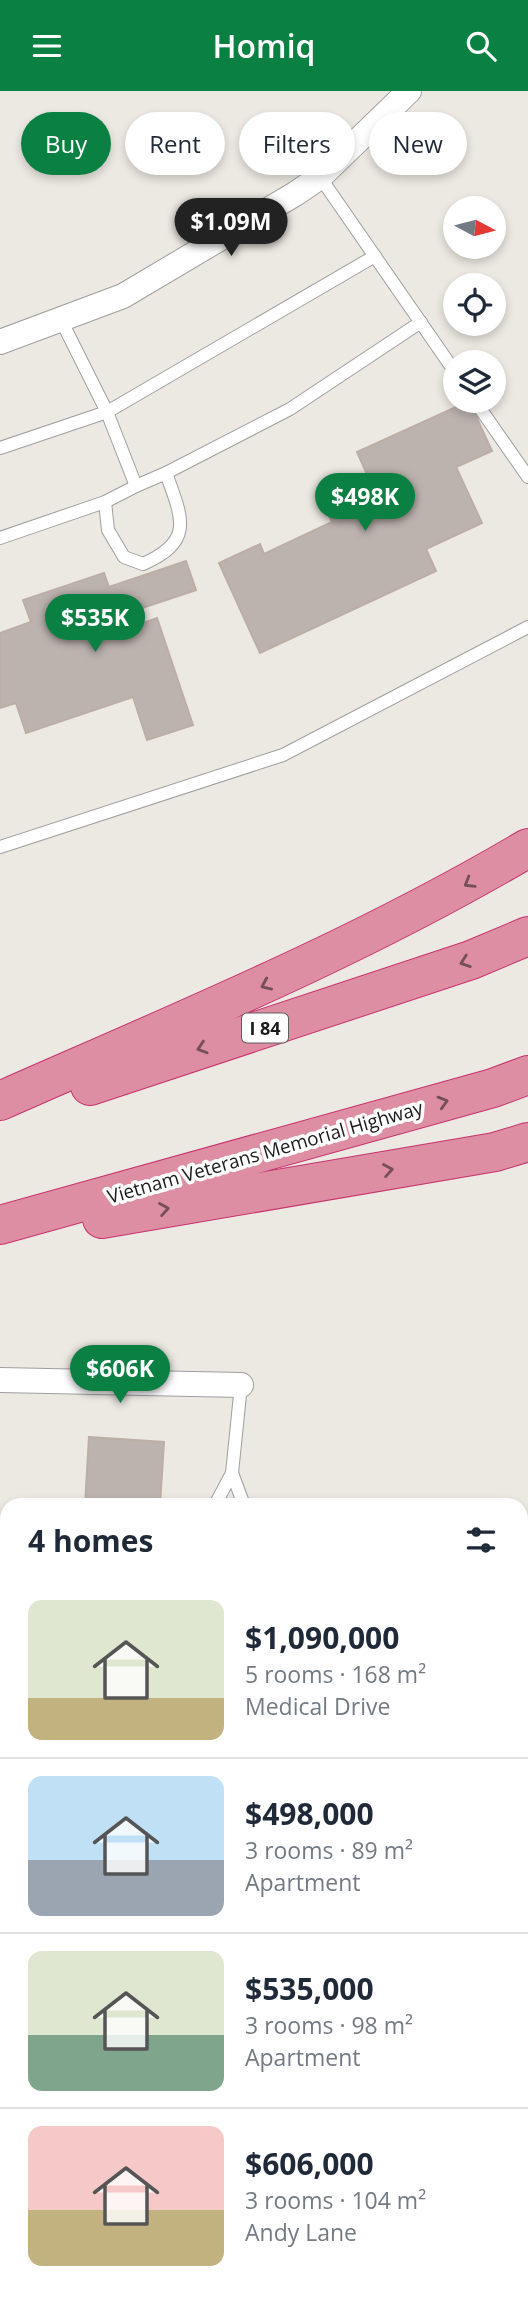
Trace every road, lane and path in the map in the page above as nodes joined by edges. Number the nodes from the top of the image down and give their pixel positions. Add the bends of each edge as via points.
1 (409, 91) edge
2 (320, 177) junction
3 (374, 256) junction
4 (61, 320) junction
5 (421, 322) junction
6 (0, 342) edge
7 (443, 354) edge
8 (107, 412) junction
9 (483, 413) edge
10 (0, 448) edge
11 (166, 473) junction
12 (528, 477) edge
13 (136, 486) junction
14 (105, 502) junction
15 (0, 538) edge
16 (528, 627) edge
17 (0, 847) edge
18 (528, 848) edge
19 (528, 936) edge
20 (528, 1075) edge
21 (0, 1101) edge
22 (0, 1115) edge
23 (528, 1142) edge
24 (0, 1225) edge
25 (0, 1237) edge
26 (0, 1380) edge
27 (241, 1385) joint
28 (232, 1472) junction
29 (219, 1498) edge
30 (241, 1498) edge

1 - 2 street
2 - 3 lane
2 - 4 street via 123,296
3 - 5 lane
3 - 8 lane
4 - 6 street
4 - 8 lane
5 - 7 lane
5 - 11 lane via 290,409
8 - 10 lane
8 - 13 lane
9 - 12 lane
11 - 13 lane
11 - 14 lane via 180,513 180,533 167,553 143,564 124,557 108,530
13 - 14 lane
14 - 15 lane
16 - 17 lane via 283,755
18 -> 21 highway via 457,890 297,971
19 -> 22 highway, I 84 via 471,960
24 -> 20 highway, Vietnam Veterans Memorial Highway
25 -> 23 highway
26 - 27 street
27 - 28 lane
28 - 29 lane
28 - 30 lane

